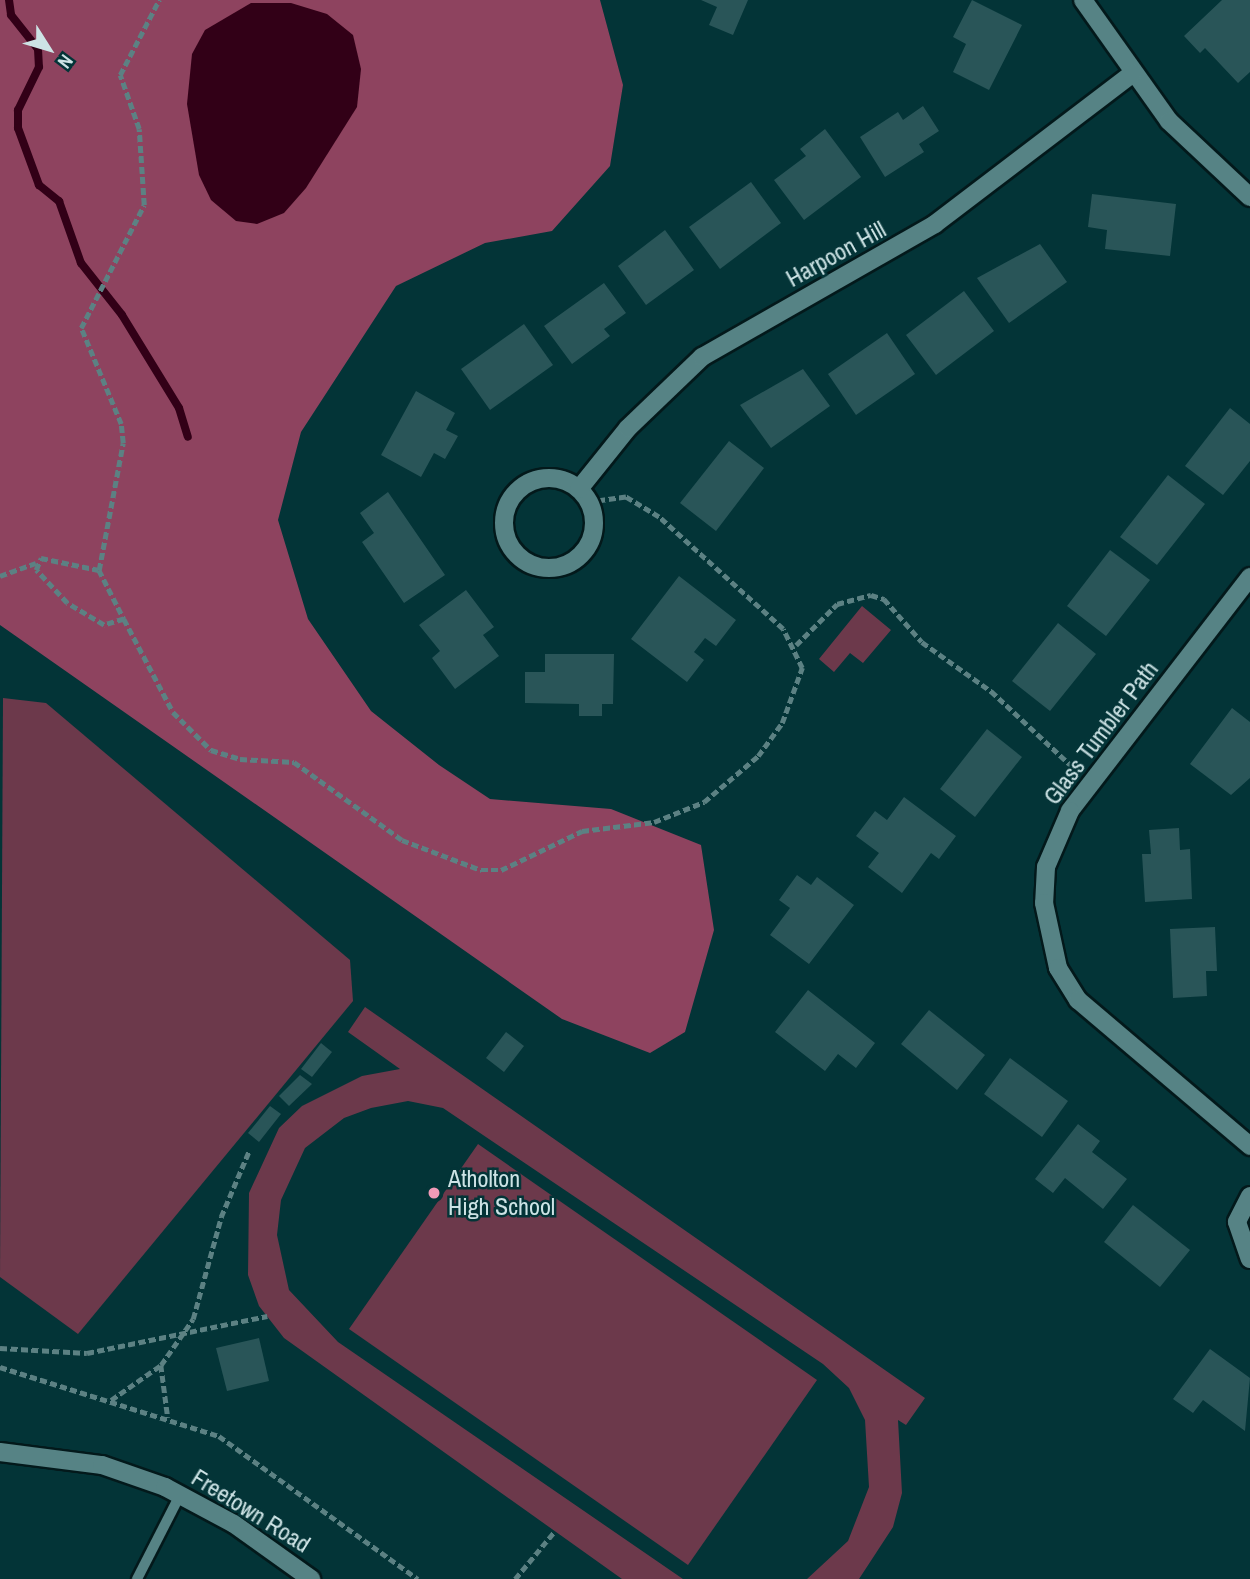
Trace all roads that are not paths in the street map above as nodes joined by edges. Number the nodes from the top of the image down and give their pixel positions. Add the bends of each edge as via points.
1 (1083, 0) edge
2 (1132, 74) junction
3 (1250, 197) edge
4 (584, 495) junction
5 (1250, 577) edge
6 (1250, 1146) edge
7 (1250, 1196) edge
8 (1250, 1259) edge
9 (0, 1452) edge
10 (180, 1495) junction
11 (137, 1579) edge
12 (311, 1579) edge

1 - 2 street
2 - 3 street via 1169,121
2 - 4 street, Harpoon Hill via 935,224 702,357 637,418
4 - 4 street via 592,537 572,562 543,568 515,552 504,520 520,489 548,478
5 - 6 street, Glass Tumbler Path via 1070,811 1046,867 1044,903 1058,968 1107,1027
7 - 8 street via 1237,1222
9 - 10 street, Freetown Road via 102,1465
10 - 11 lane
10 - 12 street, Freetown Road

